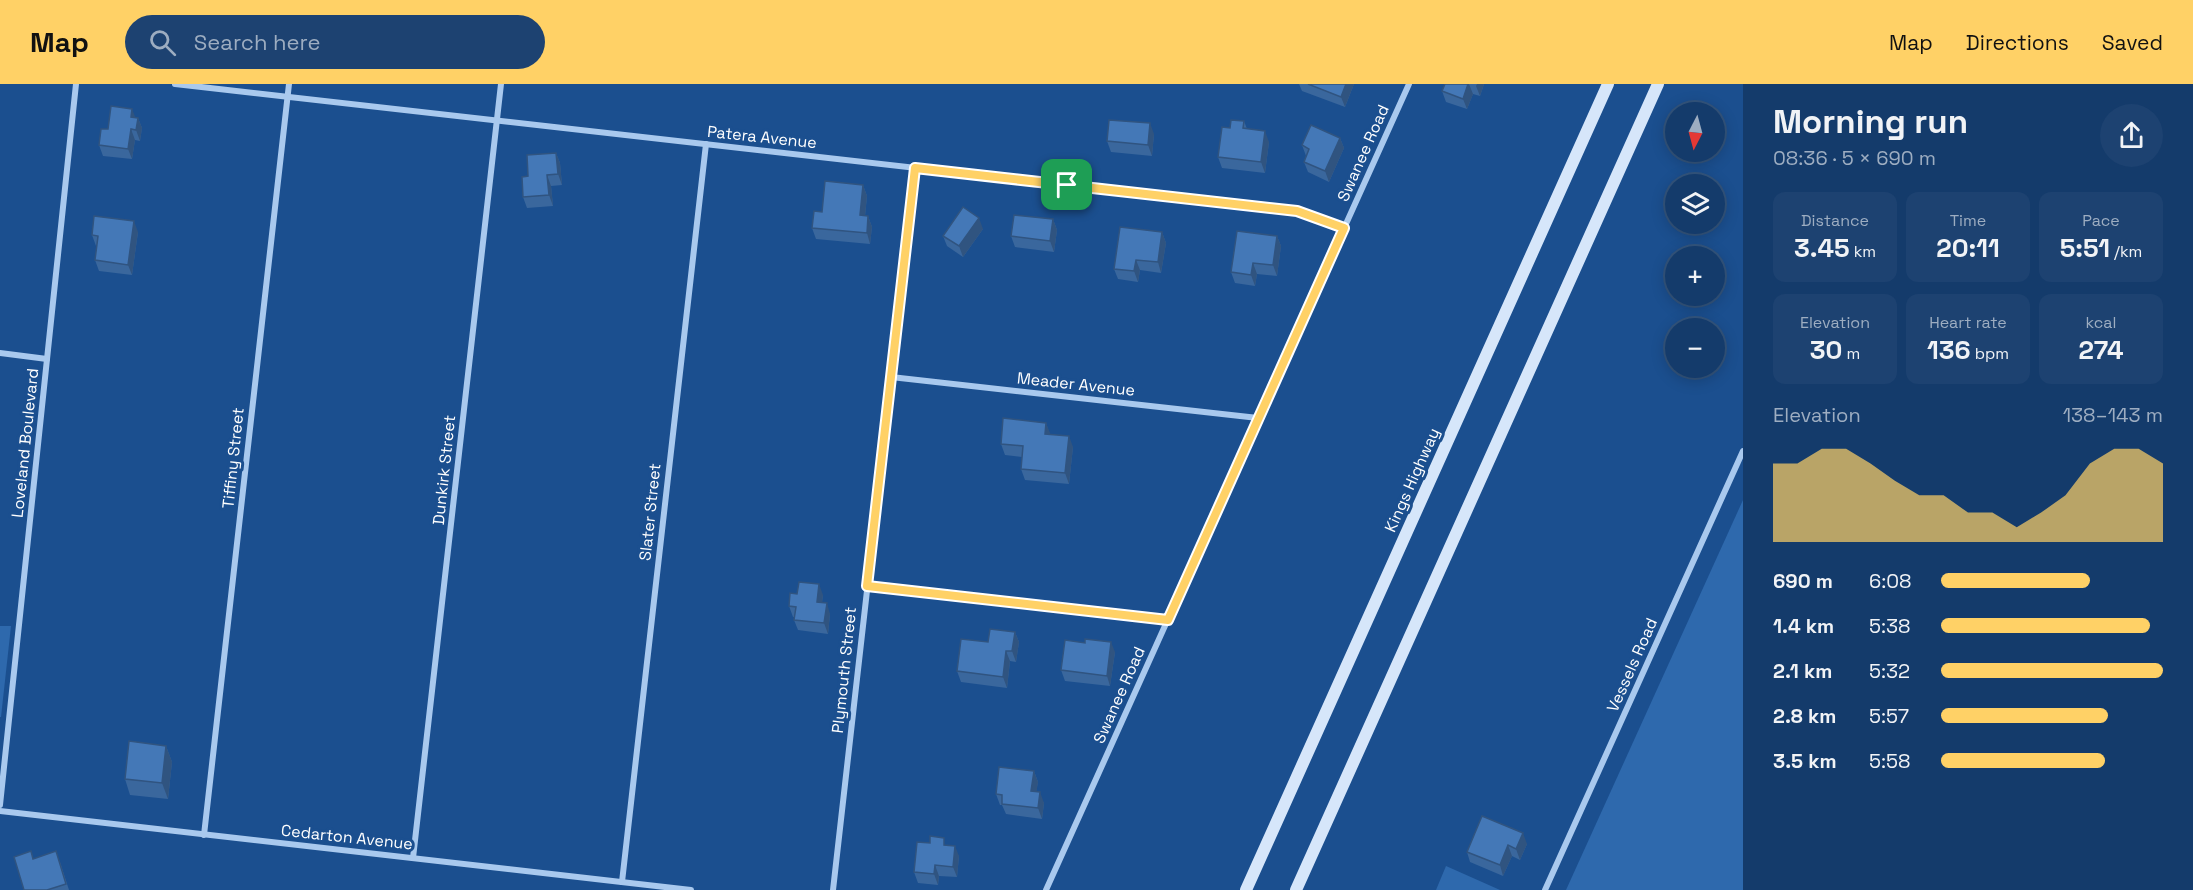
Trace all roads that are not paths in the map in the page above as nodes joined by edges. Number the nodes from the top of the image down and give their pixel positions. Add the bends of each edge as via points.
1 (76, 84) edge
2 (175, 84) edge
3 (289, 84) edge
4 (501, 84) edge
5 (1408, 84) edge
6 (1608, 84) edge
7 (1658, 84) edge
8 (288, 97) junction
9 (497, 121) junction
10 (706, 144) junction
11 (915, 168) junction
12 (1344, 228) junction
13 (0, 353) edge
14 (47, 358) junction
15 (891, 377) junction
16 (1258, 418) junction
17 (1743, 451) edge
18 (867, 586) junction
19 (1168, 620) junction
20 (0, 805) edge
21 (0, 811) edge
22 (204, 835) junction
23 (413, 858) junction
24 (622, 882) junction
25 (691, 890) edge
26 (832, 890) edge
27 (1046, 890) edge
28 (1246, 890) edge
29 (1296, 890) edge
30 (1545, 890) edge

1 - 14 street, Loveland Boulevard
2 - 8 street, Patera Avenue
3 - 8 street, Tiffiny Street
4 - 9 street, Dunkirk Street
5 - 12 street, Swanee Road
6 - 28 main road, Kings Highway
7 - 29 main road
8 - 9 street, Patera Avenue
8 - 22 street, Tiffiny Street
9 - 10 street, Patera Avenue
9 - 23 street, Dunkirk Street
10 - 11 street, Patera Avenue
10 - 24 street, Slater Street
11 - 12 street, Patera Avenue via 1297,211
11 - 15 street, Plymouth Street
12 - 16 street, Swanee Road
13 - 14 street
14 - 20 street, Loveland Boulevard
15 - 16 street, Meader Avenue
15 - 18 street, Plymouth Street
16 - 19 street, Swanee Road
17 - 30 street, Vessels Road
18 - 19 street
18 - 26 street, Plymouth Street
19 - 27 street, Swanee Road
21 - 22 street, Cedarton Avenue
22 - 23 street, Cedarton Avenue
23 - 24 street, Cedarton Avenue
24 - 25 street, Cedarton Avenue

